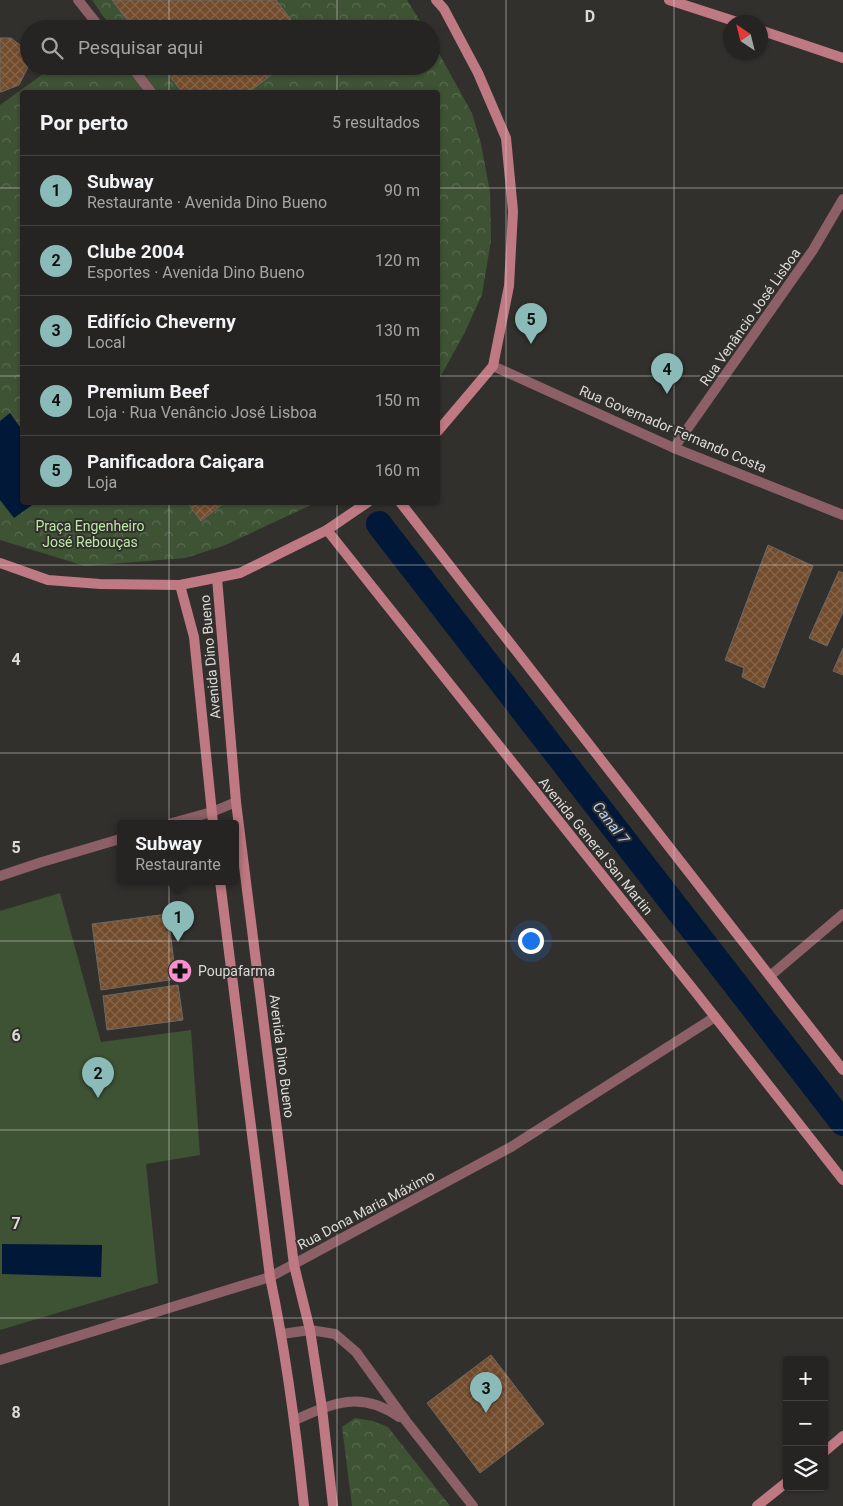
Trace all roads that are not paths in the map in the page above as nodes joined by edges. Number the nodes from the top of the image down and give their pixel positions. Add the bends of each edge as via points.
1 (78, 0) edge
2 (436, 0) edge
3 (669, 0) edge
4 (446, 4) edge
5 (723, 17) edge
6 (94, 20) edge
7 (768, 33) edge
8 (843, 58) edge
9 (138, 75) edge
10 (149, 90) edge
11 (843, 199) edge
12 (493, 366) junction
13 (440, 429) edge
14 (674, 448) junction
15 (364, 505) edge
16 (402, 505) edge
17 (843, 515) edge
18 (327, 530) junction
19 (0, 563) edge
20 (217, 578) junction
21 (180, 585) junction
22 (236, 802) junction
23 (212, 812) junction
24 (183, 820) edge
25 (213, 820) edge
26 (238, 820) edge
27 (239, 826) edge
28 (117, 839) edge
29 (0, 876) edge
30 (221, 885) edge
31 (843, 914) edge
32 (770, 976) junction
33 (715, 1017) junction
34 (843, 1070) edge
35 (843, 1180) edge
36 (294, 1265) junction
37 (270, 1277) junction
38 (310, 1330) junction
39 (282, 1334) junction
40 (0, 1360) edge
41 (322, 1408) junction
42 (295, 1420) junction
43 (406, 1422) junction
44 (843, 1436) edge
45 (828, 1449) edge
46 (783, 1485) edge
47 (304, 1506) edge
48 (333, 1506) edge
49 (473, 1506) edge
50 (757, 1506) edge

1 - 6 street
2 - 4 main road
3 - 5 main road
4 - 12 main road via 506,138 513,211 510,286
7 - 8 main road
9 - 10 street
11 - 14 street, Rua Venâncio José Lisboa via 813,250
12 - 13 main road
12 - 14 street, Rua Governador Fernando Costa
14 - 17 street, Rua Governador Fernando Costa
15 - 18 main road
16 - 32 main road
18 - 20 main road via 240,574
18 - 33 main road, Avenida General San Martin
19 - 21 main road via 48,580
20 - 21 main road
20 - 22 main road, Avenida Dino Bueno
21 - 23 main road, Avenida Dino Bueno via 194,637
22 - 23 street
22 - 26 main road, Avenida Dino Bueno
23 - 24 street
23 - 25 main road, Avenida Dino Bueno
27 - 36 main road, Avenida Dino Bueno
28 - 29 street
30 - 37 main road
31 - 32 street
32 - 34 main road
33 - 35 main road, Avenida General San Martin
33 - 36 street, Rua Dona Maria Máximo via 511,1148
36 - 37 street, Rua Dona Maria Máximo
36 - 38 main road, Avenida Dino Bueno
37 - 39 main road
37 - 40 street, Rua Dona Maria Máximo
38 - 39 street
38 - 41 main road, Avenida Dino Bueno
38 - 43 street via 335,1334 356,1352
39 - 42 main road
41 - 42 street
41 - 43 street via 356,1400 372,1402
41 - 48 main road, Avenida Dino Bueno
42 - 47 main road
43 - 49 street
44 - 45 main road
46 - 50 main road

